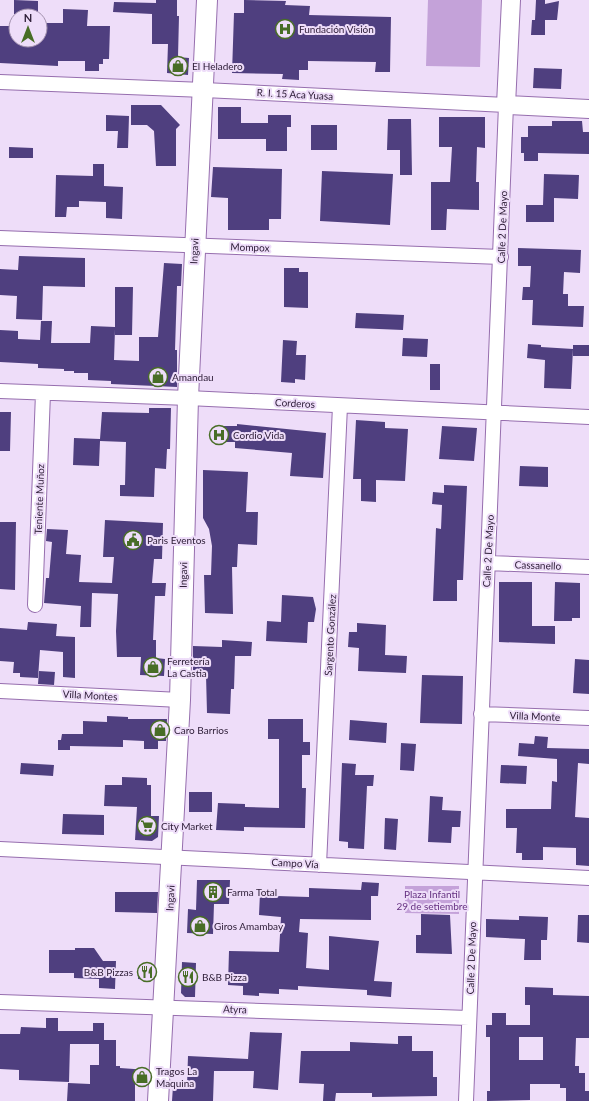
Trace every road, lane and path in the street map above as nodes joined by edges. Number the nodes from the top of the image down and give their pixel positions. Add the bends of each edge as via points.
1 (207, 0) edge
2 (511, 0) edge
3 (0, 82) edge
4 (204, 90) junction
5 (506, 105) junction
6 (589, 109) edge
7 (0, 238) edge
8 (194, 245) junction
9 (501, 257) junction
10 (0, 391) edge
11 (43, 393) junction
12 (188, 398) junction
13 (340, 406) junction
14 (495, 413) junction
15 (589, 417) edge
16 (488, 563) junction
17 (589, 567) edge
18 (35, 604) dead end
19 (0, 691) edge
20 (180, 700) junction
21 (481, 714) junction
22 (589, 718) edge
23 (0, 849) edge
24 (173, 858) junction
25 (319, 865) junction
26 (474, 872) junction
27 (589, 878) edge
28 (0, 1002) edge
29 (164, 1007) junction
30 (469, 1018) junction
31 (158, 1101) edge
32 (466, 1101) edge

1 - 4 main road, Ingavi
2 - 5 street, Calle 2 De Mayo
3 - 4 street, R. I. 15 Aca Yuasa
4 - 5 street, R. I. 15 Aca Yuasa
4 - 8 main road, Ingavi
5 - 6 street, R. I. 15 Aca Yuasa
5 - 9 street, Calle 2 De Mayo
7 - 8 street, Mompox
8 - 9 street, Mompox
8 - 12 main road, Ingavi
9 - 14 street, Calle 2 De Mayo
10 - 11 street, Corderos
11 - 12 street, Corderos
11 - 18 street, Teniente Muñoz
12 - 13 street, Corderos
12 - 20 main road, Ingavi
13 - 14 street, Corderos
13 - 25 street, Sargento González
14 - 15 street, Corderos
14 - 16 street, Calle 2 De Mayo
16 - 17 street, Cassanello
16 - 21 street, Calle 2 De Mayo
19 - 20 street, Villa Montes
20 - 24 main road, Ingavi
21 - 22 street, Villa Monte
21 - 26 street, Calle 2 De Mayo
23 - 24 street, Campo Vía
24 - 25 street, Campo Vía
24 - 29 main road, Ingavi
25 - 26 street, Campo Vía
26 - 27 street, Campo Vía
26 - 30 street, Calle 2 De Mayo
28 - 29 street, Atyra
29 - 30 street, Atyra
29 - 31 main road, Ingavi
30 - 32 street, Calle 2 De Mayo

